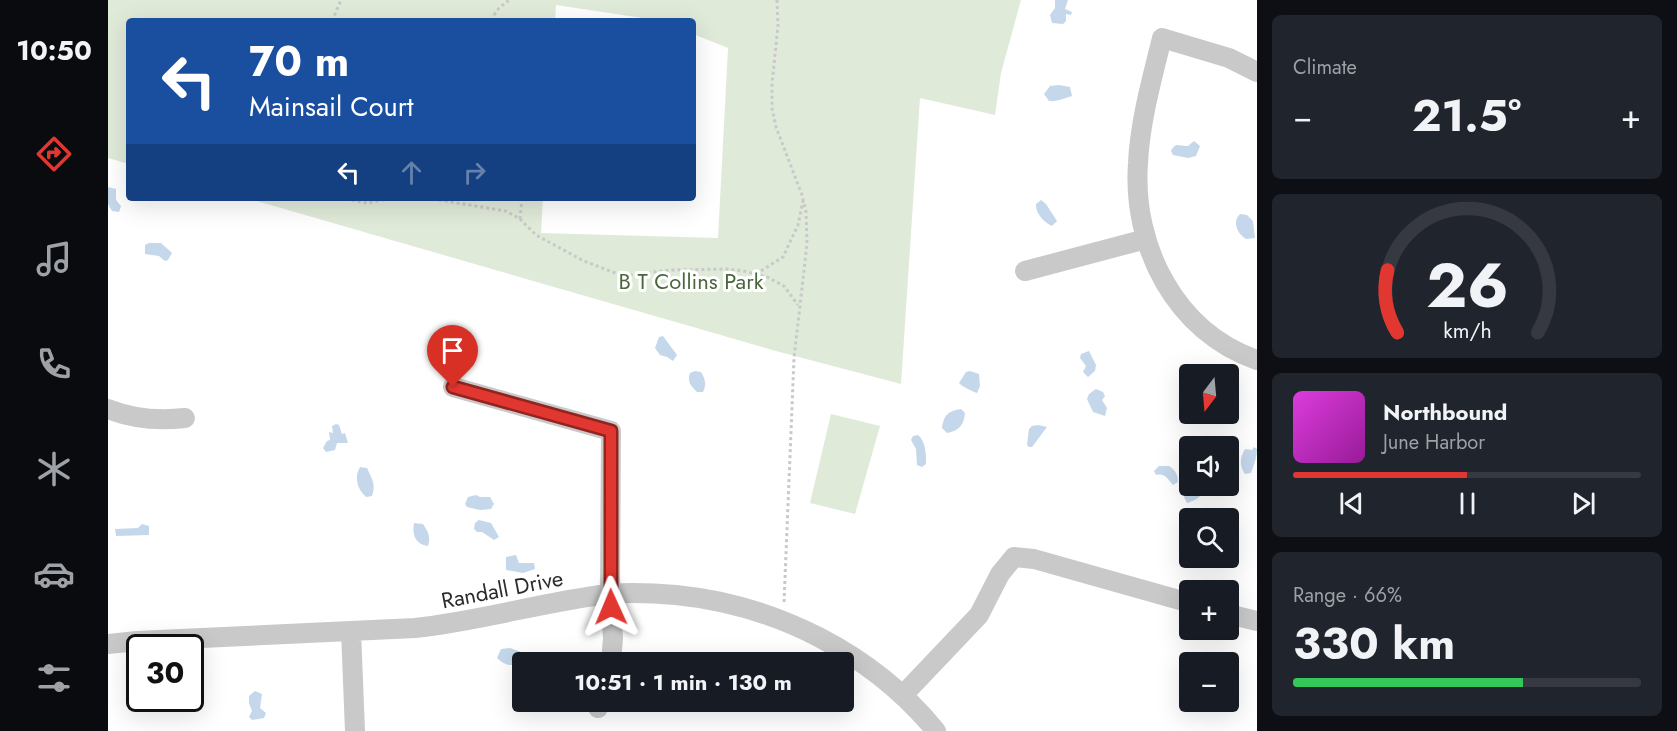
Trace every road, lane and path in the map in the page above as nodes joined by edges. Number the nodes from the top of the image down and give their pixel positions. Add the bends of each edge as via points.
1 (341, 0) edge
2 (509, 0) edge
3 (777, 0) edge
4 (333, 18) edge
5 (494, 18) edge
6 (1257, 72) edge
7 (803, 200) junction
8 (356, 201) edge
9 (377, 201) edge
10 (445, 201) edge
11 (522, 201) edge
12 (520, 219) junction
13 (1146, 239) junction
14 (1025, 271) dead end
15 (756, 274) junction
16 (798, 306) junction
17 (1257, 360) edge
18 (453, 387) dead end
19 (108, 409) edge
20 (184, 418) dead end
21 (610, 594) junction
22 (1179, 600) edge
23 (1239, 617) edge
24 (777, 618) junction
25 (1257, 621) edge
26 (351, 631) junction
27 (108, 644) edge
28 (612, 652) edge
29 (903, 695) junction
30 (355, 731) edge
31 (936, 731) edge

1 - 4 path
2 - 5 path
3 - 7 path via 772,108
6 - 13 street via 1228,58 1162,38 1142,123 1137,165
7 - 15 path via 798,225 783,257
7 - 16 path via 807,244
8 - 9 path
10 - 12 path via 506,211
11 - 12 path
12 - 15 path via 536,235 598,268 623,276 700,269
13 - 14 street
13 - 17 street via 1165,284 1184,310 1214,338
15 - 16 path via 784,286
16 - 24 path via 785,601
18 - 21 street via 611,431
19 - 20 street via 150,419
21 - 24 street, Randall Drive via 699,598
21 - 26 street, Randall Drive via 455,624
21 - 28 street
22 - 29 street via 1014,557 1000,574 979,615
23 - 25 street
24 - 29 street, Randall Drive via 838,647
26 - 27 street, Randall Drive
26 - 30 street
29 - 31 street, Randall Drive

